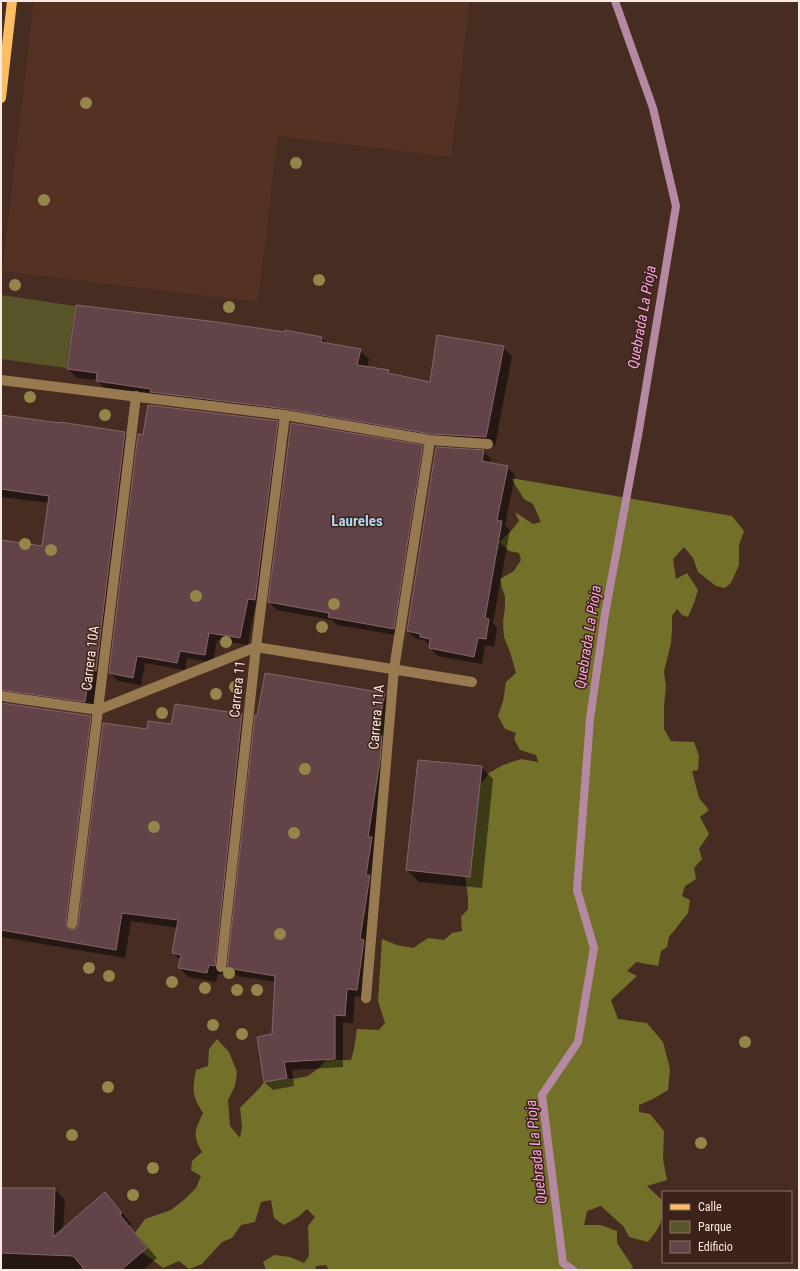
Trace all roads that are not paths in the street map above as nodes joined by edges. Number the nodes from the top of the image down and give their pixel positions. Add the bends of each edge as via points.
1 (12, 1) edge
2 (1, 98) edge
3 (1, 380) edge
4 (136, 396) junction
5 (285, 415) junction
6 (430, 440) junction
7 (488, 444) dead end
8 (256, 647) junction
9 (394, 669) junction
10 (472, 682) dead end
11 (1, 696) edge
12 (98, 710) junction
13 (72, 924) dead end
14 (221, 967) dead end
15 (366, 998) dead end

1 - 2 main road
3 - 4 street
4 - 5 street
4 - 12 street, Carrera 10A
5 - 6 street
5 - 8 street, Carrera 11
6 - 7 street
6 - 9 street, Carrera 11A
8 - 9 street
8 - 12 street
8 - 14 street, Carrera 11
9 - 10 street
9 - 15 street, Carrera 11A
11 - 12 street
12 - 13 street, Carrera 10A

